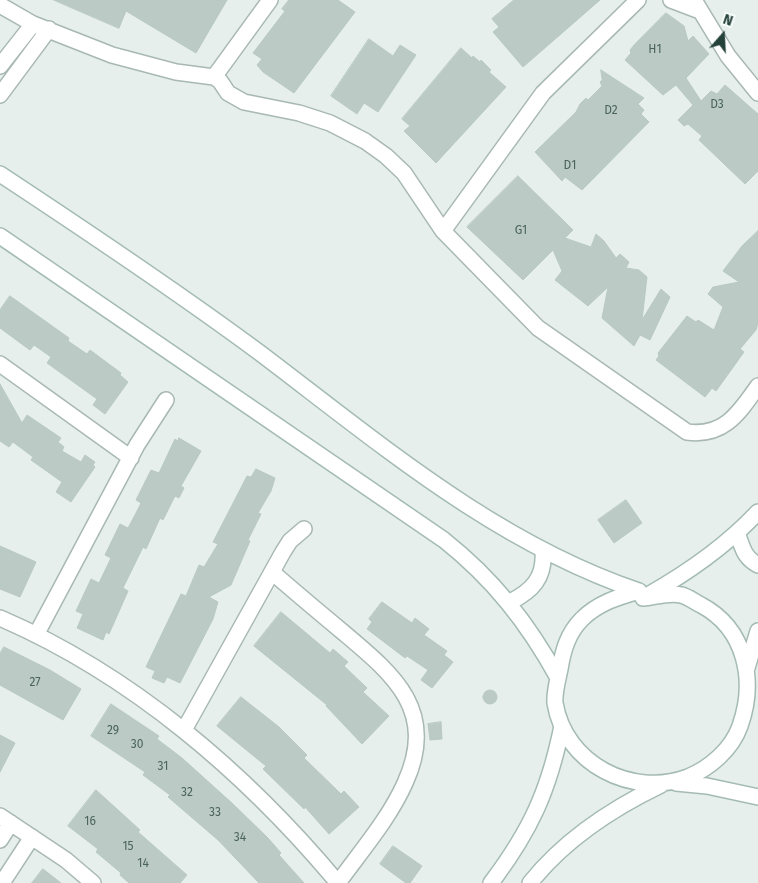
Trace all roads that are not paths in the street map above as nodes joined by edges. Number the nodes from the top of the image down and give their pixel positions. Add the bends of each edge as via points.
1 (270, 0) edge
2 (638, 0) edge
3 (671, 0) edge
4 (0, 5) edge
5 (697, 6) edge
6 (33, 24) junction
7 (49, 29) junction
8 (0, 66) edge
9 (214, 77) junction
10 (758, 93) edge
11 (0, 95) edge
12 (0, 174) edge
13 (443, 231) junction
14 (0, 236) edge
15 (0, 364) edge
16 (758, 386) edge
17 (166, 400) dead end
18 (131, 458) junction
19 (758, 512) edge
20 (304, 529) dead end
21 (737, 533) junction
22 (543, 551) junction
23 (758, 565) edge
24 (272, 572) junction
25 (641, 594) junction
26 (510, 602) junction
27 (0, 618) edge
28 (758, 631) edge
29 (36, 635) junction
30 (558, 678) junction
31 (751, 678) edge
32 (562, 726) junction
33 (184, 730) junction
34 (667, 783) junction
35 (758, 797) edge
36 (5, 820) edge
37 (32, 837) junction
38 (0, 840) edge
39 (2, 883) edge
40 (93, 883) edge
41 (338, 883) edge
42 (491, 883) edge
43 (530, 883) edge

1 - 9 street
2 - 13 street via 542,92
3 - 5 street
4 - 6 street
5 - 10 street via 728,56
6 - 7 street
6 - 8 street
7 - 9 street via 112,55 176,72
7 - 11 street
9 - 13 street via 228,93 244,102 330,123 365,141 404,173
12 - 22 street via 142,268 468,506
13 - 16 street via 538,328 687,432 707,432 725,424 737,415
14 - 26 street via 444,540 484,574
15 - 18 street
17 - 18 street
18 - 29 street
19 - 21 street
20 - 24 street via 290,541
21 - 23 street via 747,558
21 - 25 street via 692,568
22 - 25 street
22 - 26 street via 543,569 536,584 528,593
24 - 33 street
24 - 41 street via 383,666 407,697 414,721 415,747 406,782
25 - 30 street via 608,600 582,619 563,646
25 - 31 street via 681,594 711,610 734,636
26 - 30 street
27 - 29 street
28 - 31 street
29 - 33 street via 109,677
30 - 32 street via 555,702
31 - 34 street via 747,706 738,733 721,756 699,773
32 - 34 street via 579,752 603,771 632,782
32 - 42 street via 544,796 529,828
33 - 41 street via 262,800
34 - 35 street via 708,786
34 - 43 street via 628,800 595,822 564,846
36 - 37 street
36 - 38 street
37 - 39 street
37 - 40 street

